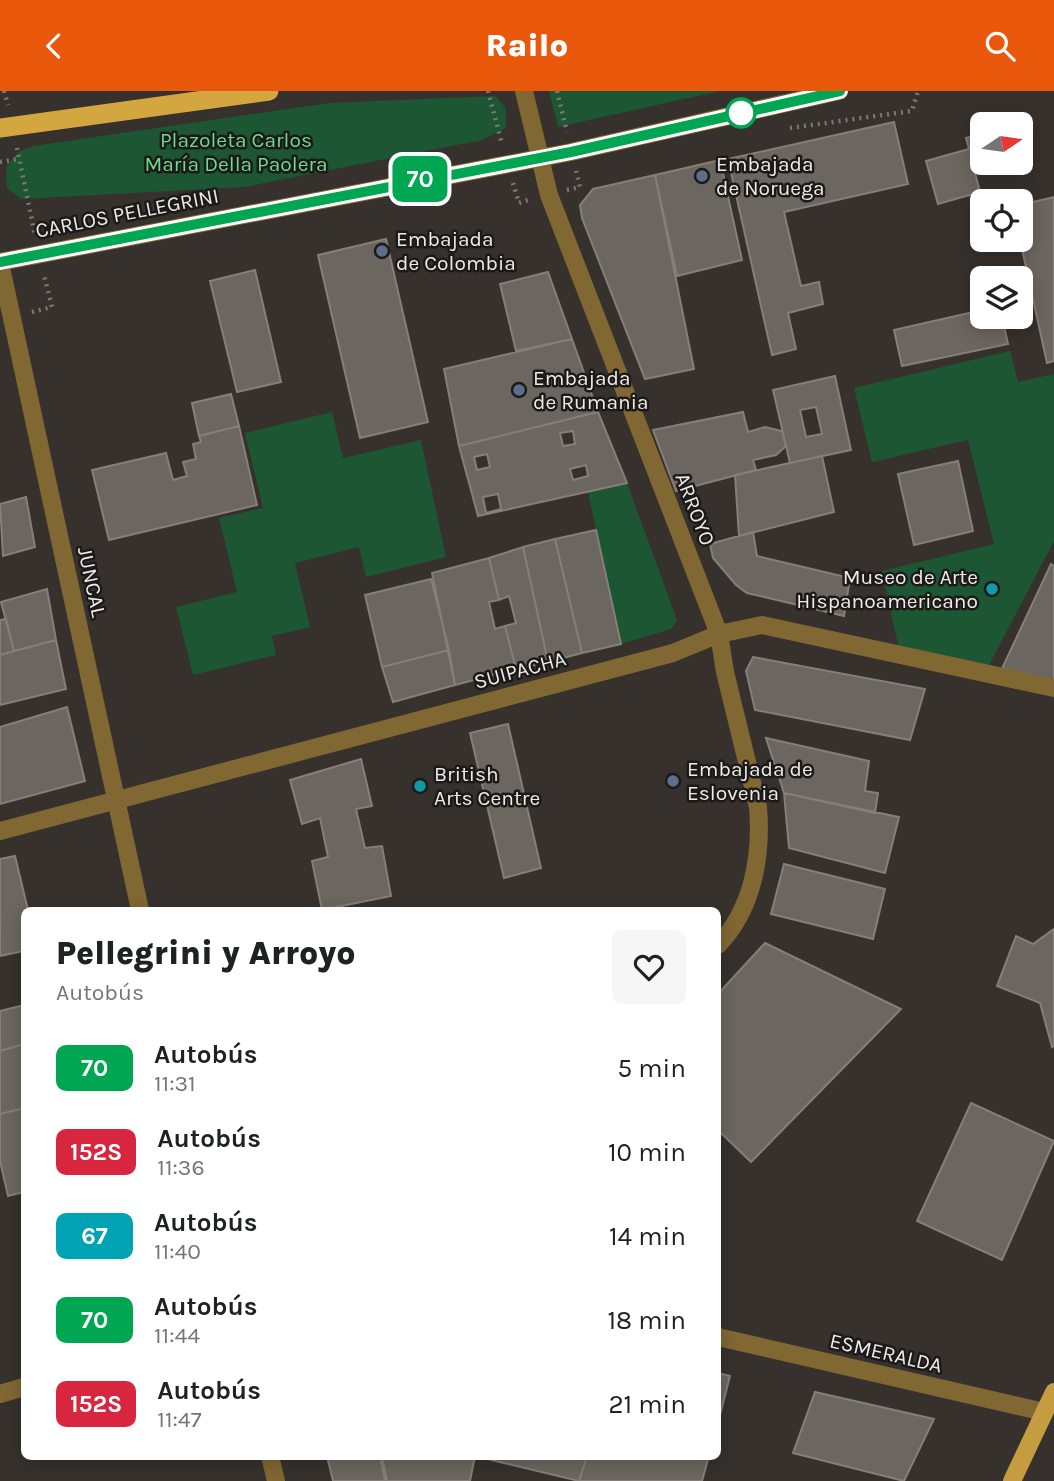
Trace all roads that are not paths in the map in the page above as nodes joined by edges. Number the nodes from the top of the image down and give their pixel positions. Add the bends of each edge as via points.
1 (269, 91) edge
2 (524, 91) edge
3 (839, 91) edge
4 (6, 127) edge
5 (540, 157) junction
6 (0, 262) edge
7 (719, 634) junction
8 (1054, 688) edge
9 (118, 801) junction
10 (0, 831) edge
11 (139, 907) edge
12 (721, 940) edge
13 (721, 1338) edge
14 (21, 1388) edge
15 (1054, 1392) edge
16 (0, 1394) edge
17 (1044, 1412) junction
18 (272, 1460) edge
19 (276, 1481) edge
20 (1012, 1481) edge

1 - 4 highway
2 - 5 street, ARROYO
3 - 5 street, CARLOS PELLEGRINI
5 - 6 street, CARLOS PELLEGRINI
5 - 7 street, ARROYO via 549,195
6 - 9 street, JUNCAL
7 - 8 street, SUIPACHA via 762,625
7 - 9 street, SUIPACHA via 673,653
7 - 12 street, ARROYO via 760,828 759,863 743,907
9 - 10 street, SUIPACHA
9 - 11 street, JUNCAL
13 - 17 street, ESMERALDA
14 - 16 street
15 - 17 main road
17 - 20 main road
18 - 19 street

